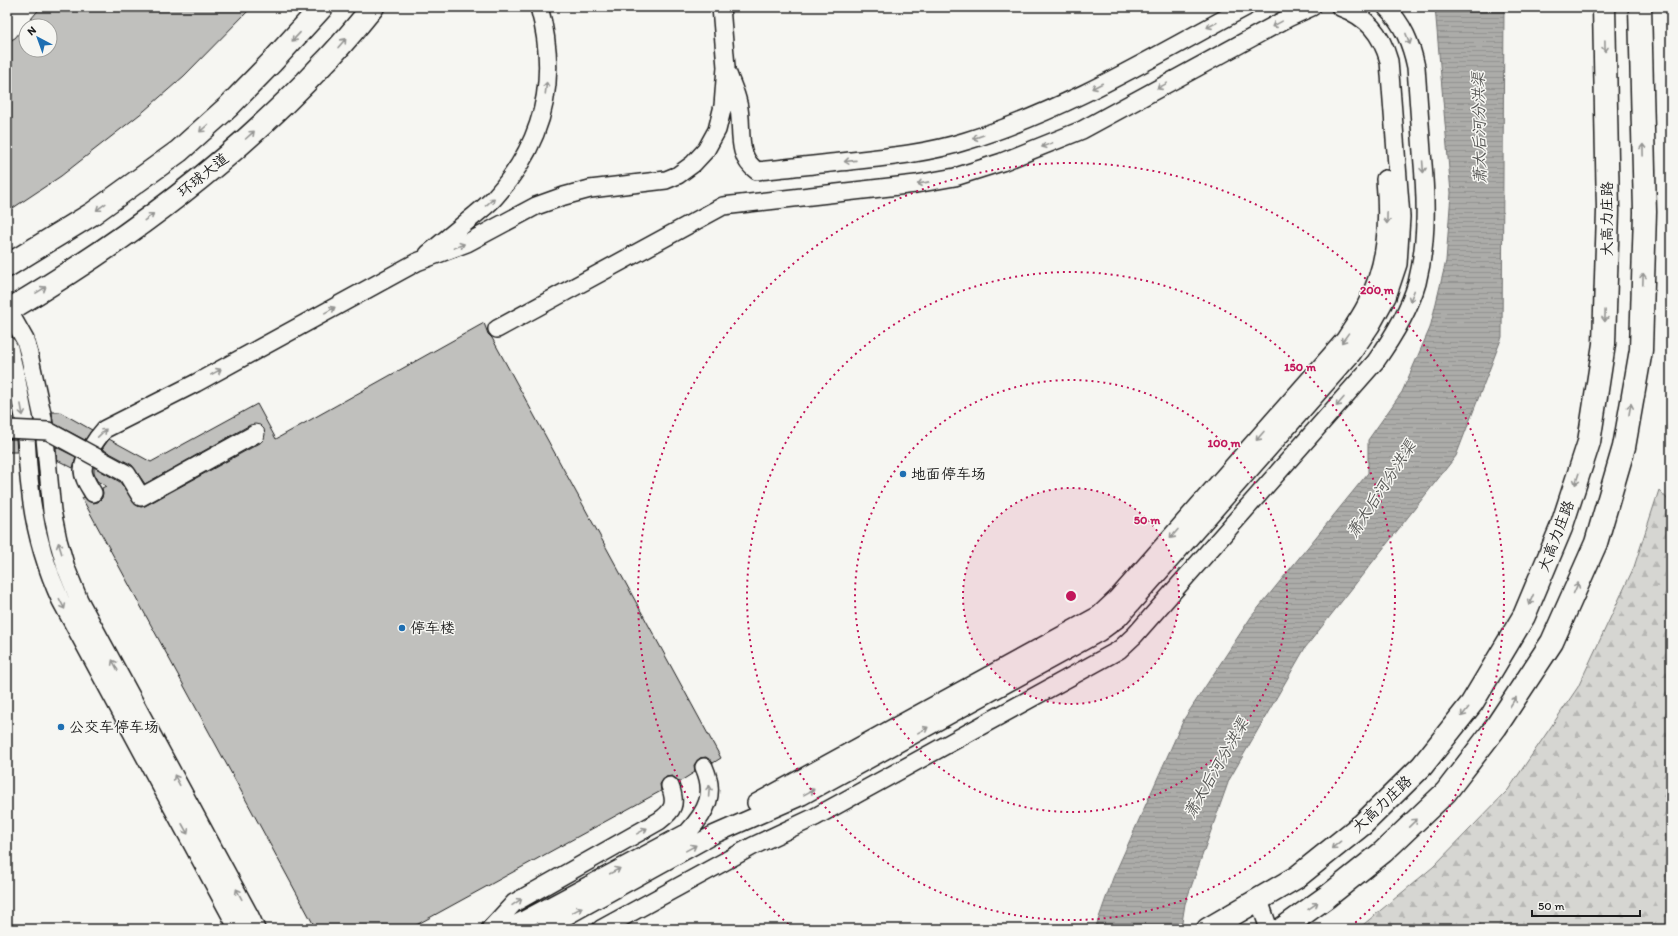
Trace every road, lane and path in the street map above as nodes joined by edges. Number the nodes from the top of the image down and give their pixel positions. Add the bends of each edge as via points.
1 (322, 7) edge
2 (373, 7) edge
3 (539, 7) edge
4 (721, 7) edge
5 (1246, 7) edge
6 (1312, 7) edge
7 (1340, 7) edge
8 (1386, 7) edge
9 (1604, 7) edge
10 (1640, 7) edge
11 (726, 67) junction
12 (1385, 179) dead end
13 (417, 262) junction
14 (7, 266) edge
15 (7, 310) edge
16 (497, 329) dead end
17 (7, 345) edge
18 (7, 429) edge
19 (255, 434) dead end
20 (93, 493) dead end
21 (704, 767) dead end
22 (670, 786) dead end
23 (756, 803) dead end
24 (1259, 900) junction
25 (1209, 928) edge
26 (238, 929) edge
27 (256, 929) edge
28 (490, 929) edge
29 (507, 929) edge
30 (543, 929) edge
31 (601, 929) edge
32 (1269, 929) edge
33 (1282, 929) edge

1 -> 14 main road via 266,69 179,151 92,214
15 -> 2 main road, 环球大道 via 112,245 205,174 294,94 326,62
13 -> 3 street via 494,198 516,172 533,141 543,110 549,63
4 - 11 street
5 -> 11 street via 1054,108 965,142 875,158 757,171 748,165 743,153 738,103
6 -> 16 street via 1082,130 1002,162 916,184 723,206
30 -> 7 street via 714,835 802,796 1100,632 1119,618 1347,360 1371,326 1386,297 1398,264 1401,217 1389,61 1376,32 1351,11
8 -> 31 street via 1405,31 1416,67 1426,222 1416,284 1404,316 1376,361 1136,635 1119,650 815,817 753,846
9 -> 24 main road, 大高力庄路 via 1608,211 1604,344 1589,442 1561,528 1524,616 1472,702 1422,766 1363,824 1297,877
33 -> 10 main road via 1383,852 1446,792 1496,727 1552,642 1596,543 1624,447 1641,350 1645,212
13 -> 11 street via 467,243 536,206 564,196 590,189 666,180 678,175 706,150 716,130 723,106
12 -> 23 street via 1387,234 1378,274 1366,306 1345,339 1116,600 1099,615
20 -> 13 street via 83,470 94,441 105,429 196,383
27 -> 15 street via 79,600 66,568 52,511 43,418 36,381 25,340
17 -> 26 street via 24,418 30,488 38,539 48,573 60,601
18 - 19 street, bridge via 48,431 127,474 141,497
29 -> 21 street via 688,832 700,819 707,805 710,780
28 -> 22 street via 514,903 659,822 669,814 674,804
24 - 25 main road, 大高力庄路
24 - 32 street

